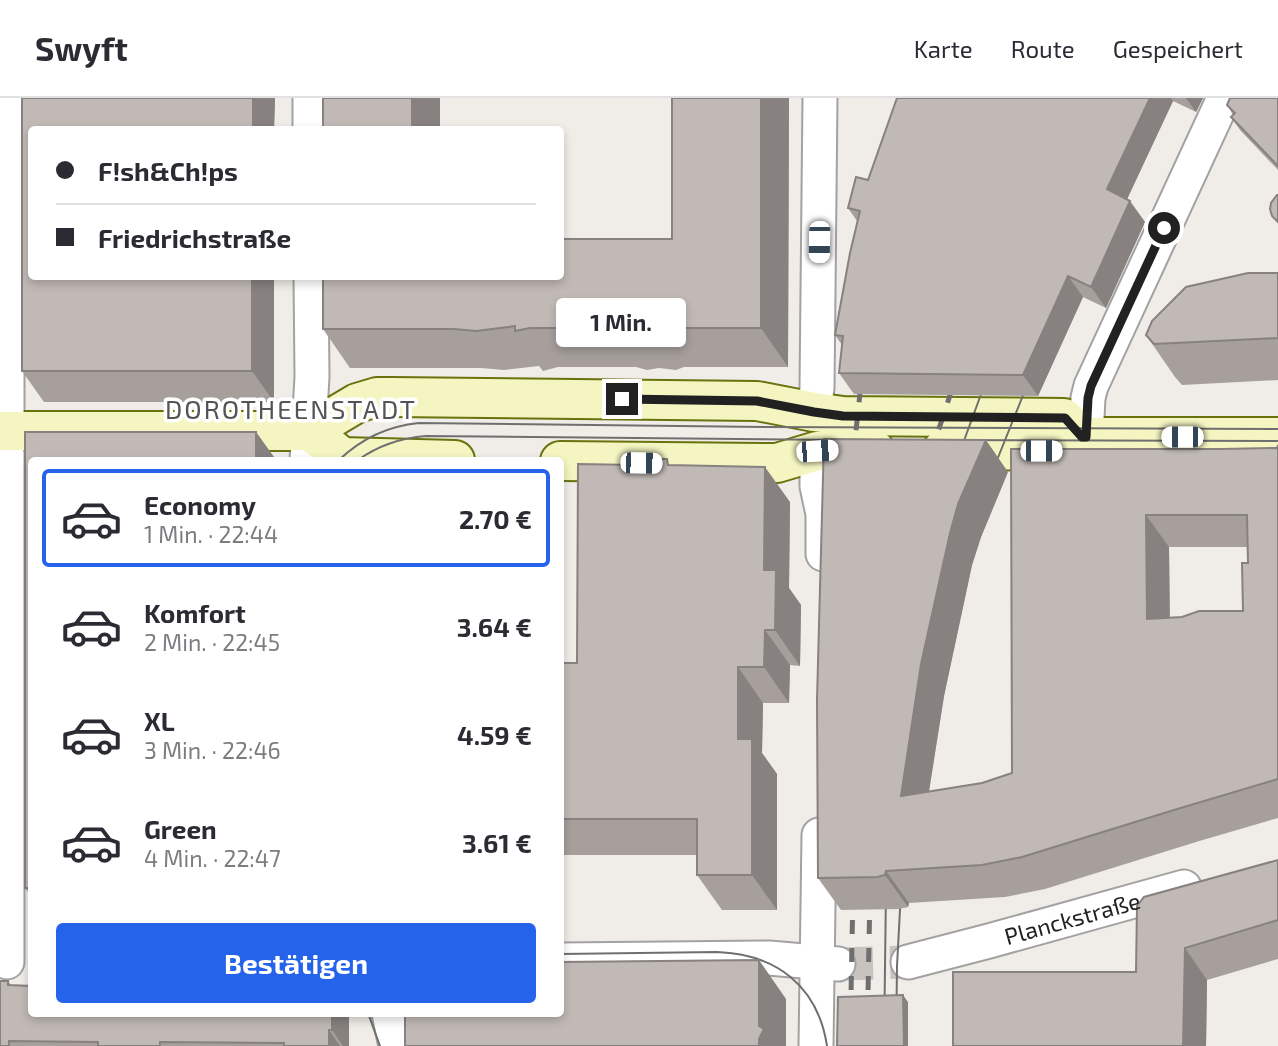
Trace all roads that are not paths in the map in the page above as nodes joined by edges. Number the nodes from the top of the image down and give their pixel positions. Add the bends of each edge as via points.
1 (7, 98) edge
2 (310, 98) edge
3 (820, 98) edge
4 (1224, 98) edge
5 (310, 126) edge
6 (311, 280) edge
7 (814, 412) junction
8 (3, 431) edge
9 (1084, 437) junction
10 (1278, 438) edge
11 (309, 446) edge
12 (817, 451) junction
13 (342, 457) edge
14 (564, 461) edge
15 (822, 583) edge
16 (820, 801) edge
17 (1218, 878) edge
18 (564, 960) edge
19 (13, 962) edge
20 (908, 962) tunnel mouth
21 (829, 963) junction
22 (390, 1017) edge
23 (396, 1046) edge
24 (816, 1046) edge

1 - 8 street
2 - 5 street
3 - 7 street
4 - 9 street via 1091,386
6 - 11 street
7 - 9 main road via 1065,418
7 - 11 main road via 757,401 377,397 357,403
8 - 11 main road
8 - 19 street
9 - 10 main road
9 - 12 main road via 1065,451
11 - 13 main road
12 - 14 main road via 777,463
12 - 15 street via 817,486 824,514
16 - 21 street
17 - 20 street, Planckstraße
18 - 21 street via 769,958
21 - 24 street
22 - 23 street

